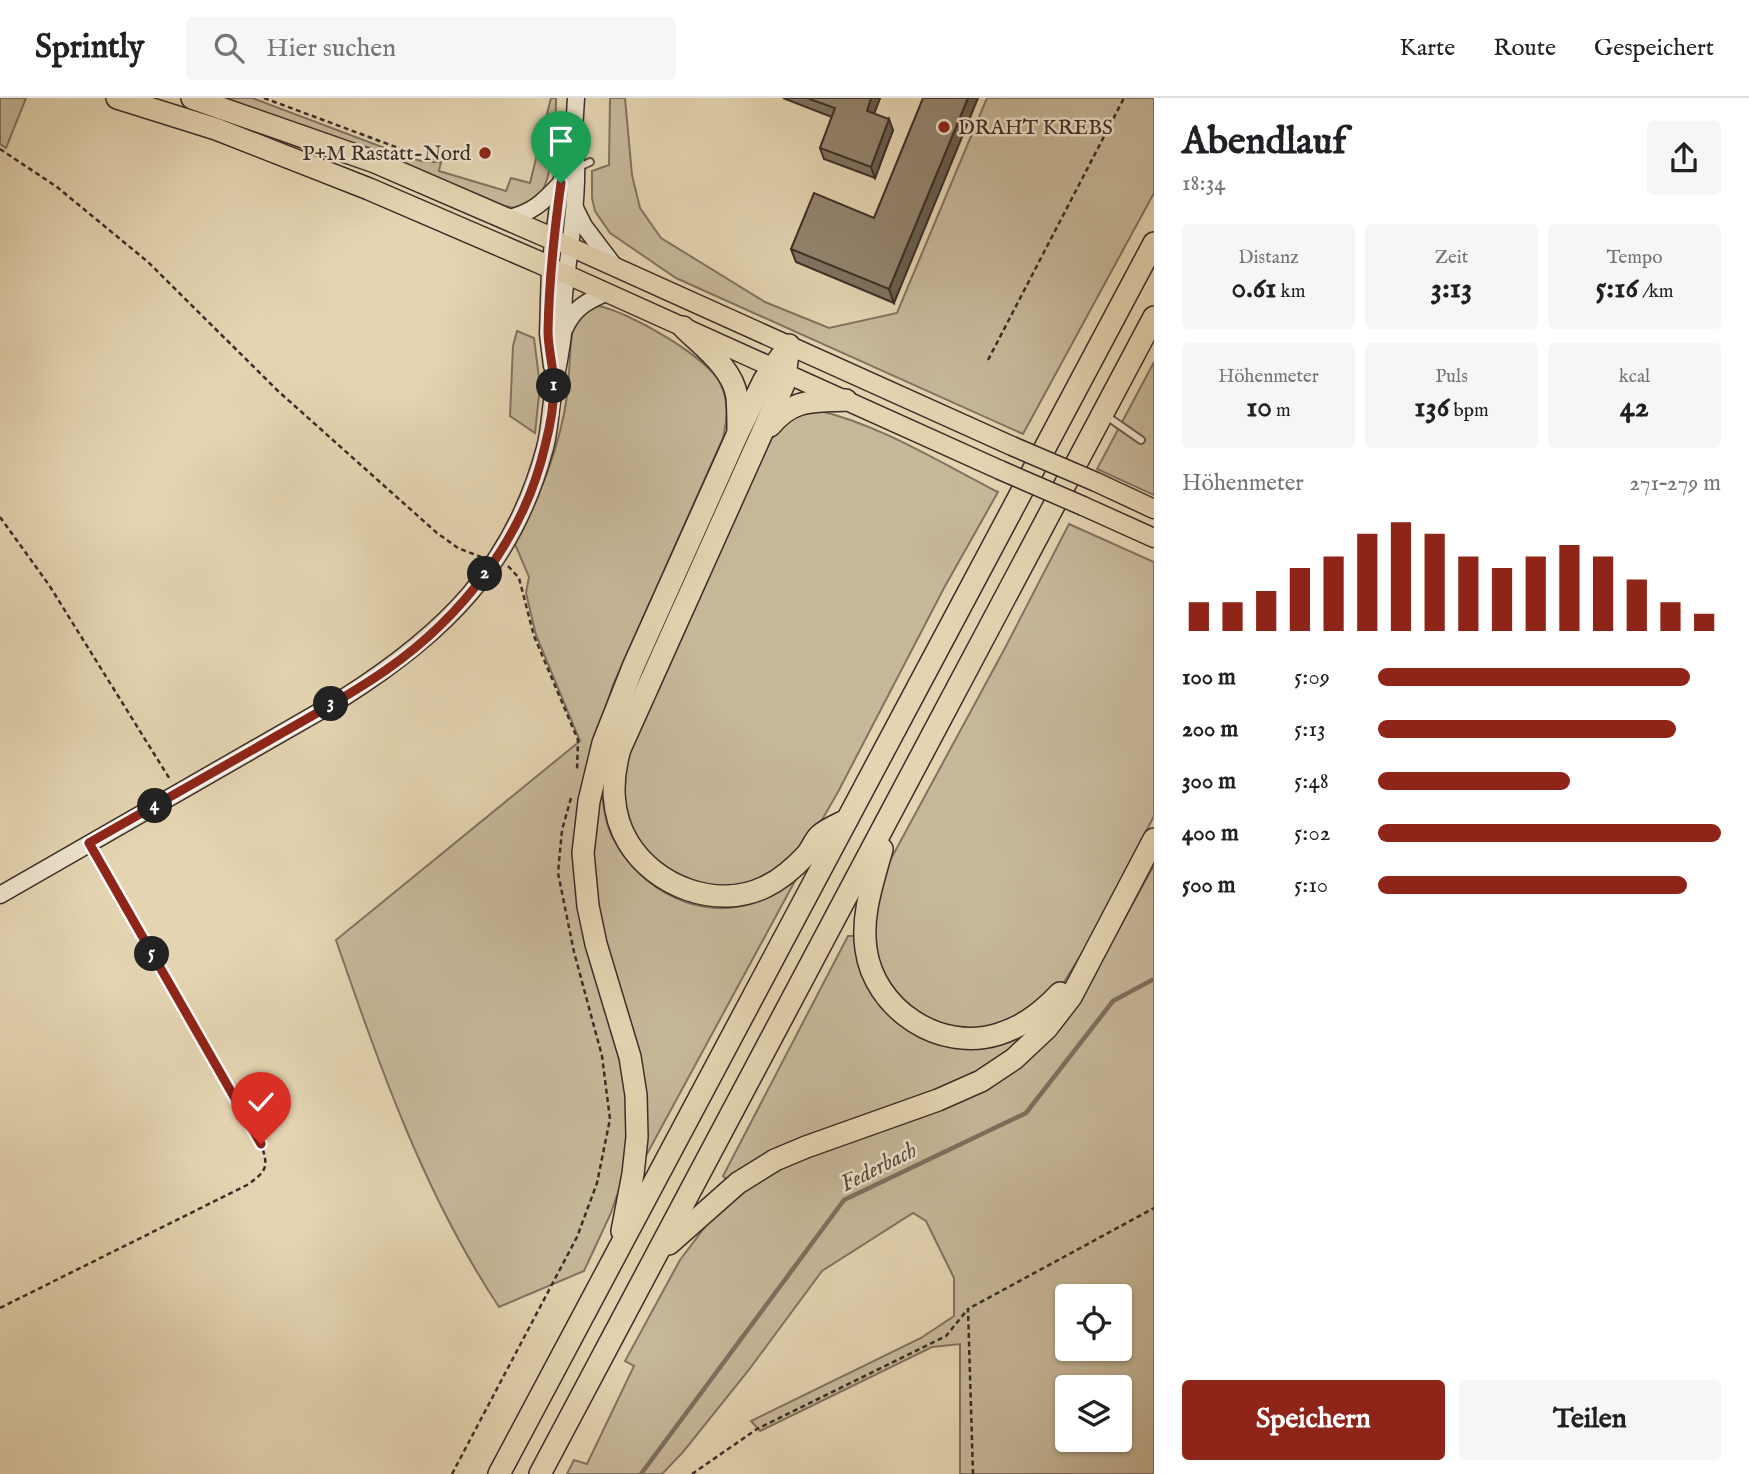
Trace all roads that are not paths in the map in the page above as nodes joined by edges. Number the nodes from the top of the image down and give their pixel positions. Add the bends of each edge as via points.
1 (117, 98) edge
2 (192, 98) edge
3 (576, 98) edge
4 (574, 131) junction
5 (561, 183) junction
6 (575, 207) junction
7 (506, 219) junction
8 (562, 243) junction
9 (1154, 243) edge
10 (615, 267) junction
11 (558, 271) junction
12 (606, 293) junction
13 (1154, 317) edge
14 (683, 327) junction
15 (563, 333) junction
16 (789, 345) junction
17 (779, 370) junction
18 (554, 385) junction
19 (846, 400) junction
20 (1102, 414) junction
21 (748, 437) junction
22 (1140, 440) dead end
23 (1154, 509) edge
24 (1154, 538) edge
25 (894, 806) junction
26 (847, 820) junction
27 (1154, 839) edge
28 (0, 895) edge
29 (1098, 944) junction
30 (618, 1250) junction
31 (657, 1255) junction
32 (499, 1474) edge
33 (540, 1474) edge

1 - 11 highway via 216,130 369,189
2 - 7 highway via 375,162
3 - 4 street
4 - 5 street
4 - 6 street via 584,165
5 - 7 street via 527,214
5 - 8 street
6 - 8 street
6 - 10 street
7 - 8 highway
8 - 10 main road
8 - 11 street
9 - 26 highway
10 - 16 main road
11 - 12 main road
11 - 15 street
11 - 18 street via 548,334
12 - 14 main road
12 - 15 street via 576,310
13 - 20 highway
14 - 17 main road
14 - 21 highway via 726,370
15 - 18 street
16 - 17 highway
16 - 23 main road, bridge
17 - 19 main road
17 - 21 highway via 764,380
18 - 28 street via 546,446 513,533 475,588 426,639 385,671
19 - 21 highway via 801,403
19 - 24 main road, bridge
20 - 22 lane
20 - 25 highway
21 - 26 highway via 620,749 613,787 617,812 628,842 645,863 666,880 716,896 765,887 793,868 820,834
21 - 30 highway via 633,667 603,743 589,802 583,853 588,906 630,1057 636,1095 633,1174
25 - 29 highway via 864,921 866,951 882,993 920,1026 967,1038 996,1035 1025,1024 1066,987
25 - 31 highway
26 - 30 highway
27 - 29 highway
29 - 31 highway via 1071,997 1014,1059 981,1081 938,1100 775,1160 738,1183
30 - 32 highway
31 - 33 highway

